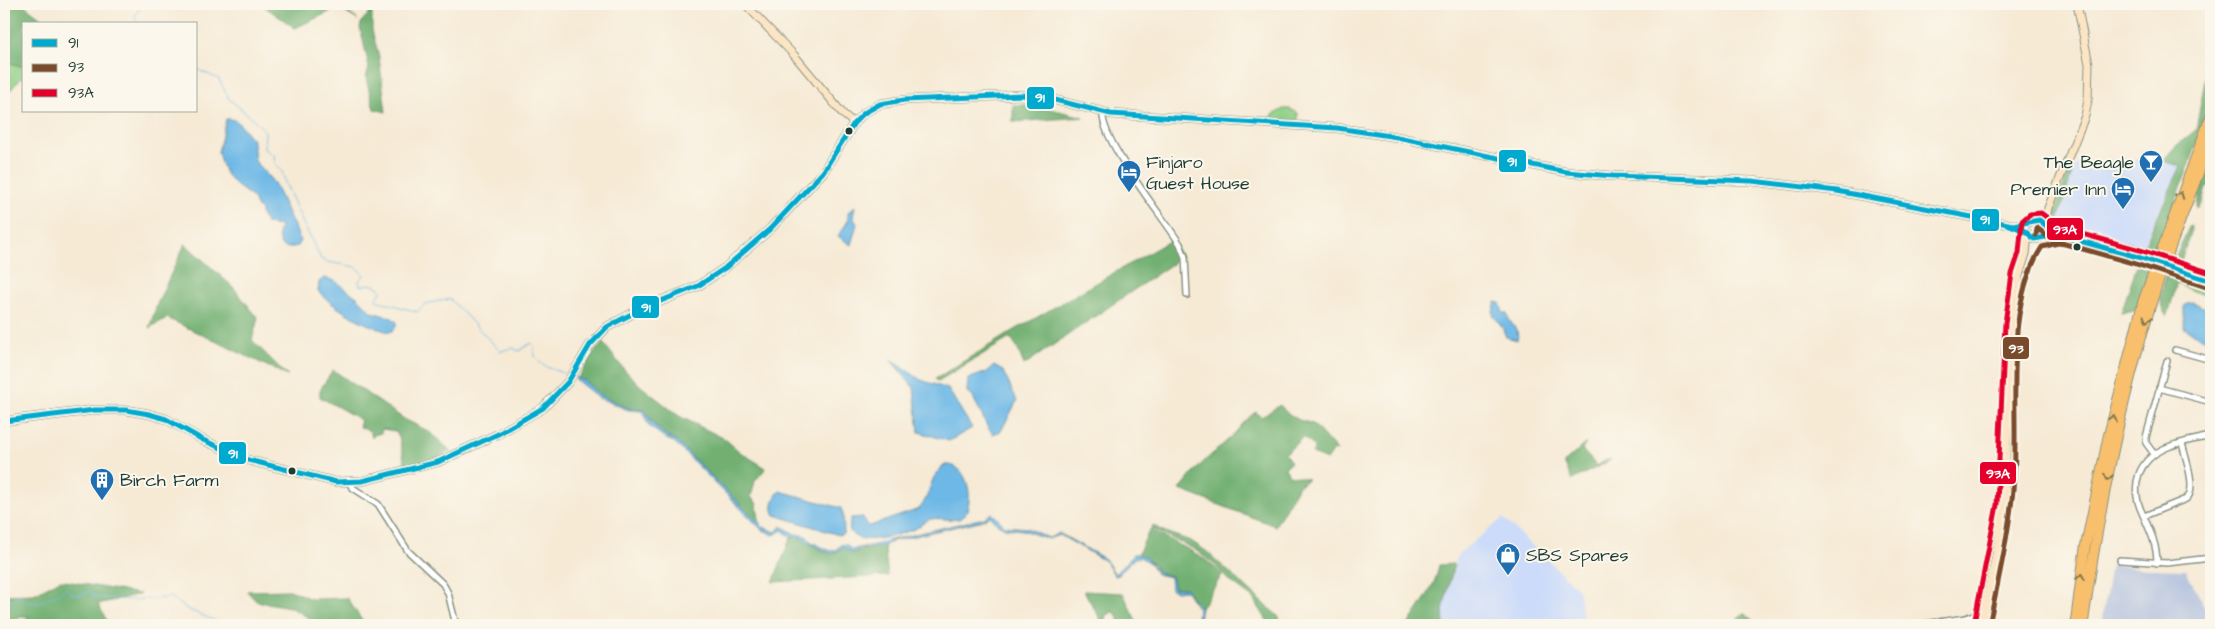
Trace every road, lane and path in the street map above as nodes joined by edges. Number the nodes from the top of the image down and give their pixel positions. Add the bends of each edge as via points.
1 (745, 4) edge
2 (2077, 4) edge
3 (1103, 112) junction
4 (2211, 115) edge
5 (854, 123) junction
6 (2211, 142) edge
7 (2048, 208) junction
8 (2033, 221) junction
9 (2013, 225) junction
10 (2046, 226) junction
11 (2028, 234) junction
12 (2058, 235) junction
13 (2040, 239) junction
14 (2026, 254) junction
15 (2211, 282) edge
16 (1187, 295) dead end
17 (2174, 350) dead end
18 (2211, 360) edge
19 (2167, 361) dead end
20 (2159, 388) junction
21 (2211, 402) edge
22 (4, 421) edge
23 (2211, 436) edge
24 (2182, 443) junction
25 (2154, 454) junction
26 (349, 483) junction
27 (2144, 516) junction
28 (2211, 558) edge
29 (2120, 560) dead end
30 (2157, 563) junction
31 (1984, 610) junction
32 (1966, 618) junction
33 (456, 625) edge
34 (1917, 625) edge
35 (1979, 625) edge
36 (2075, 625) edge
37 (2083, 625) edge

1 - 5 street via 794,55 842,114
2 - 7 street via 2089,64 2088,100 2082,124
3 - 5 main road via 1035,96 920,99 880,104
3 - 9 main road via 1337,128 1566,172 1752,181 1837,191
3 - 16 street via 1104,127 1126,165 1180,244 1185,257
36 -> 4 highway via 2085,548 2108,437 2143,301
5 - 26 main road via 823,172 751,248 698,286 607,327 590,345 568,382 542,408 459,453 421,467
6 -> 37 highway via 2152,299 2116,437 2093,553
7 - 8 street
7 - 10 street
8 - 9 main road
8 - 10 main road
8 - 11 main road
9 - 11 main road
10 - 12 main road
10 - 13 main road
11 - 13 main road
11 - 14 street
12 - 13 main road
12 - 15 main road, bridge
13 - 14 street
14 - 31 street via 2012,323 2004,506
17 - 18 street
19 - 20 street
20 - 21 street
20 - 25 street via 2146,439
22 - 26 main road via 95,410 149,414 248,460 310,477
23 - 24 street
24 - 25 street
24 - 27 street via 2191,494
25 - 27 street via 2141,469 2136,484 2137,500
26 - 33 street via 378,504 408,551 443,584
27 - 30 street via 2156,544
28 - 30 street
29 - 30 street
31 - 32 street
31 - 35 street
32 - 34 street
32 - 35 street

